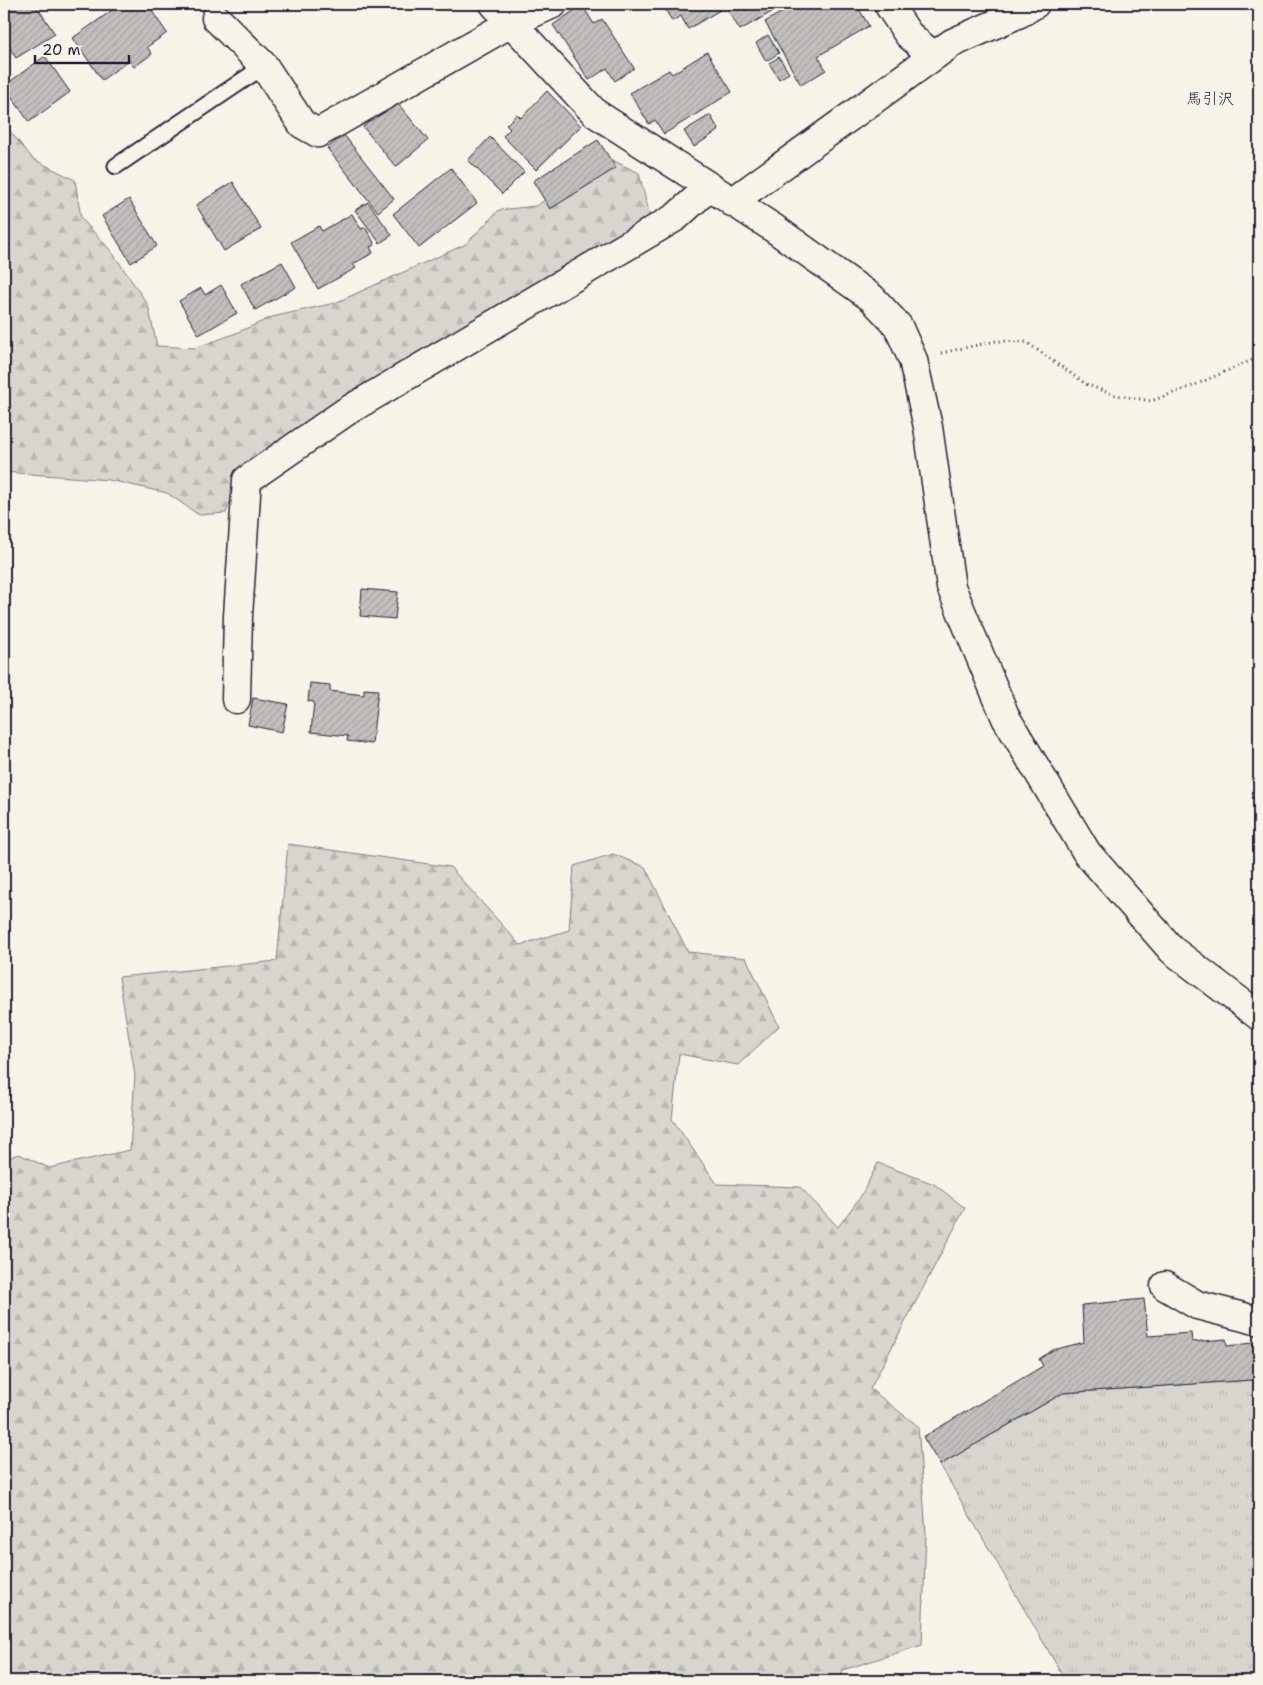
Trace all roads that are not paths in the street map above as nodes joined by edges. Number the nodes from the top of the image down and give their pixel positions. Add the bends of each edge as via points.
1 (888, 4) edge
2 (1035, 4) edge
3 (545, 5) edge
4 (502, 13) edge
5 (216, 18) dead end
6 (934, 56) junction
7 (264, 66) junction
8 (116, 166) dead end
9 (708, 188) junction
10 (732, 202) junction
11 (236, 699) dead end
12 (1259, 1016) edge
13 (1165, 1286) dead end
14 (1259, 1322) edge

1 - 6 street via 908,34
2 - 6 street via 1020,14 952,43
3 - 4 street
4 - 7 street via 318,133 302,124
4 - 9 street via 595,113
5 - 7 street
6 - 10 street
7 - 8 lane
9 - 10 street
9 - 11 street via 676,217 347,411 247,480
10 - 12 street via 872,298 898,326 913,360 928,427 951,587 1006,718 1087,853 1172,950
13 - 14 street via 1197,1305

